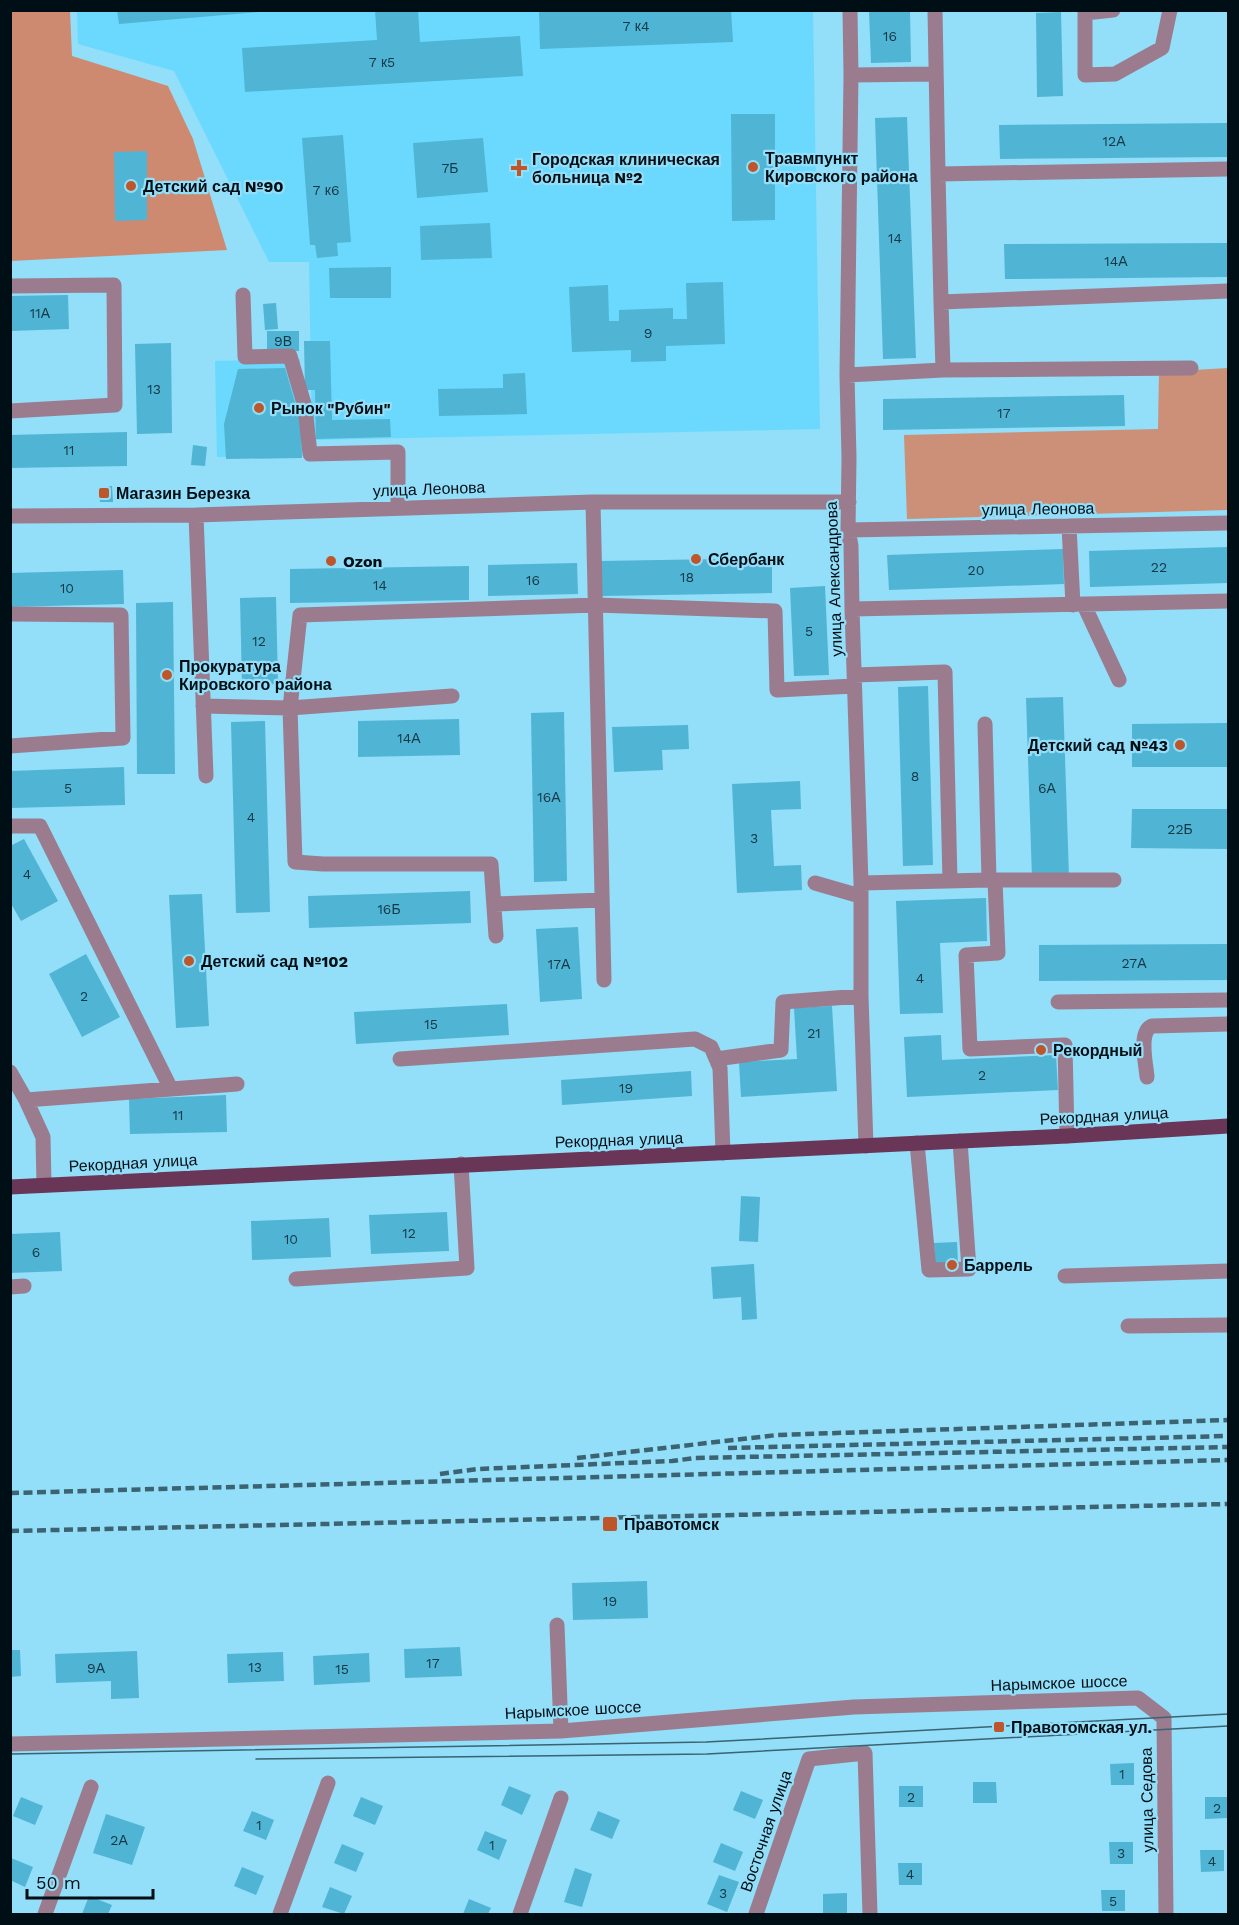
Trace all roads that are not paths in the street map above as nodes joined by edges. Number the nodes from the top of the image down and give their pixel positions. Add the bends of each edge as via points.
1 (850, 10) edge
2 (934, 10) edge
3 (1113, 10) edge
4 (1170, 10) edge
5 (936, 74) junction
6 (851, 75) junction
7 (1228, 169) edge
8 (938, 174) junction
9 (10, 286) edge
10 (1228, 291) edge
11 (243, 295) dead end
12 (941, 302) junction
13 (1191, 368) dead end
14 (943, 370) junction
15 (847, 375) junction
16 (10, 411) edge
17 (594, 502) junction
18 (849, 502) junction
19 (398, 508) junction
20 (196, 515) junction
21 (10, 516) edge
22 (1228, 523) edge
23 (1069, 526) junction
24 (848, 530) junction
25 (1228, 601) edge
26 (596, 605) junction
27 (1078, 605) junction
28 (852, 609) junction
29 (10, 614) edge
30 (1119, 680) dead end
31 (854, 681) junction
32 (452, 696) dead end
33 (203, 706) junction
34 (290, 708) junction
35 (985, 724) dead end
36 (10, 746) edge
37 (206, 776) dead end
38 (10, 826) edge
39 (992, 880) junction
40 (1114, 880) dead end
41 (950, 881) junction
42 (815, 884) dead end
43 (861, 889) junction
44 (602, 900) junction
45 (494, 904) junction
46 (496, 936) dead end
47 (603, 980) dead end
48 (861, 996) junction
49 (1228, 1000) edge
50 (1058, 1002) dead end
51 (1228, 1024) edge
52 (400, 1059) dead end
53 (716, 1059) junction
54 (10, 1072) edge
55 (1147, 1077) dead end
56 (237, 1083) dead end
57 (171, 1089) junction
58 (26, 1100) junction
59 (1228, 1126) edge
60 (1067, 1136) junction
61 (960, 1140) junction
62 (917, 1143) junction
63 (866, 1146) junction
64 (723, 1153) junction
65 (461, 1164) junction
66 (44, 1185) junction
67 (10, 1187) edge
68 (1228, 1271) edge
69 (1065, 1276) dead end
70 (296, 1279) dead end
71 (1228, 1325) edge
72 (1128, 1326) dead end
73 (556, 1625) dead end
74 (1138, 1698) joint
75 (561, 1731) junction
76 (10, 1744) edge
77 (328, 1782) dead end
78 (91, 1787) dead end
79 (561, 1798) dead end
80 (45, 1914) edge
81 (280, 1914) edge
82 (520, 1914) edge
83 (756, 1914) edge
84 (870, 1914) edge
85 (1166, 1914) edge

1 - 6 street, улица Александрова
2 - 5 street
3 - 4 street via 1085,13 1085,75 1115,74 1162,48
5 - 6 street
5 - 8 street
6 - 15 street, улица Александрова
7 - 8 street
8 - 12 street
9 - 16 street via 114,285 115,405
10 - 12 street
11 - 19 street via 245,357 290,356 305,407 310,454 399,452
12 - 14 street
13 - 14 street
14 - 15 street
15 - 18 street, улица Александрова
17 - 18 street, улица Леонова
17 - 19 street, улица Леонова
17 - 26 street
18 - 24 street, улица Александрова
19 - 20 street, улица Леонова
20 - 21 street, улица Леонова
20 - 33 street
22 - 23 street, улица Леонова
23 - 24 street, улица Леонова
23 - 27 street
24 - 28 street, улица Александрова
25 - 27 street
26 - 31 street via 775,611 777,690
26 - 34 street via 300,615
26 - 44 street
27 - 28 street
27 - 30 street
28 - 31 street, улица Александрова
29 - 36 street via 121,615 123,738
31 - 41 street via 945,672
31 - 43 street, улица Александрова
32 - 34 street
33 - 34 street
33 - 37 street
34 - 45 street via 296,862 491,864
35 - 39 street
38 - 57 street via 40,826
39 - 40 street
39 - 41 street
39 - 60 street via 998,953 966,955 970,1049 1065,1045
41 - 43 street
42 - 43 street
43 - 48 street, улица Александрова
44 - 45 street
44 - 47 street
45 - 46 street
48 - 53 street via 783,1002 781,1050
48 - 63 street, улица Александрова
49 - 50 street
51 - 55 street via 1147,1028
52 - 53 street via 695,1039 711,1047
53 - 64 street via 720,1068
54 - 58 street
56 - 57 street
57 - 58 street
58 - 66 street via 43,1137
59 - 60 main road, Рекордная улица
60 - 61 main road, Рекордная улица
61 - 62 main road, Рекордная улица
61 - 62 street via 969,1269 929,1270
62 - 63 main road, Рекордная улица
63 - 64 main road, Рекордная улица
64 - 65 main road, Рекордная улица
65 - 66 main road, Рекордная улица
65 - 70 street via 467,1268
66 - 67 main road, Рекордная улица
68 - 69 street
71 - 72 street
73 - 75 street
74 - 75 street, Нарымское шоссе via 854,1707
74 - 85 street, улица Седова via 1164,1718
75 - 76 street, Нарымское шоссе
77 - 81 street
78 - 80 street
79 - 82 street
83 - 84 street, Восточная улица via 809,1759 865,1753

